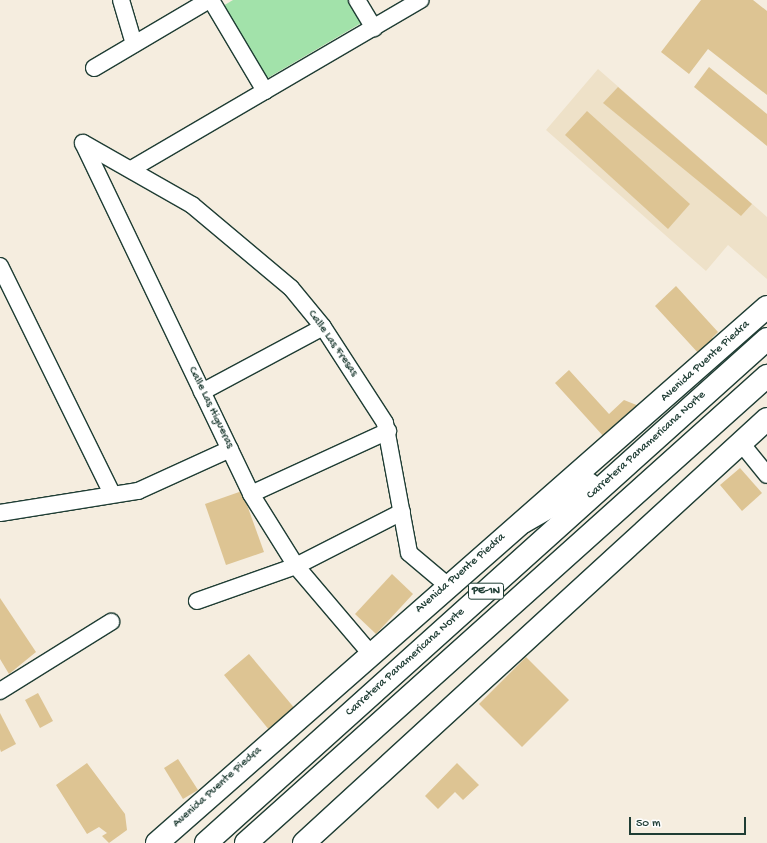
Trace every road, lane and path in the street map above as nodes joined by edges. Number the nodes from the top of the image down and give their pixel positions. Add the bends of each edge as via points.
1 (121, 0) edge
2 (210, 0) edge
3 (357, 0) edge
4 (421, 0) edge
5 (374, 28) junction
6 (134, 44) junction
7 (94, 68) dead end
8 (265, 91) junction
9 (83, 143) joint
10 (133, 168) junction
11 (0, 266) edge
12 (767, 307) edge
13 (323, 327) junction
14 (767, 339) edge
15 (767, 376) edge
16 (202, 392) junction
17 (767, 419) edge
18 (388, 431) junction
19 (741, 444) junction
20 (230, 449) junction
21 (639, 453) junction
22 (767, 475) edge
23 (112, 494) junction
24 (251, 494) junction
25 (402, 512) junction
26 (0, 513) edge
27 (523, 522) junction
28 (296, 566) junction
29 (447, 585) junction
30 (197, 601) dead end
31 (111, 622) dead end
32 (370, 653) junction
33 (0, 691) edge
34 (157, 843) edge
35 (206, 843) edge
36 (246, 843) edge
37 (304, 843) edge

1 - 6 street
2 - 6 street
2 - 8 street
3 - 5 street
4 - 5 street
5 - 8 street
6 - 7 street
8 - 10 street
9 - 10 street, Calle Las Fresas
9 - 16 street, Calle Las Higueras
10 - 13 street, Calle Las Fresas via 192,205 291,288
11 - 23 street
12 - 27 main road, Avenida Puente Piedra
13 - 16 street
13 - 18 street, Calle Las Fresas
14 - 21 main road, Carretera Panamericana Norte / PE-1N
15 - 36 main road, PE-1N
16 - 20 street, Calle Las Higueras
17 - 19 main road
18 - 24 street
18 - 25 street, Calle Las Fresas
19 - 22 street
19 - 37 main road
20 - 23 street via 138,491
20 - 24 street, Calle Las Higueras
21 - 27 main road
21 - 35 main road, Carretera Panamericana Norte / PE-1N
23 - 26 street
24 - 28 street, Calle Las Higueras
25 - 28 street
25 - 29 street, Calle Las Fresas via 409,553
27 - 29 main road, Avenida Puente Piedra
28 - 30 street
28 - 32 street, Calle Las Higueras
29 - 32 main road, Avenida Puente Piedra
31 - 33 street
32 - 34 main road, Avenida Puente Piedra

